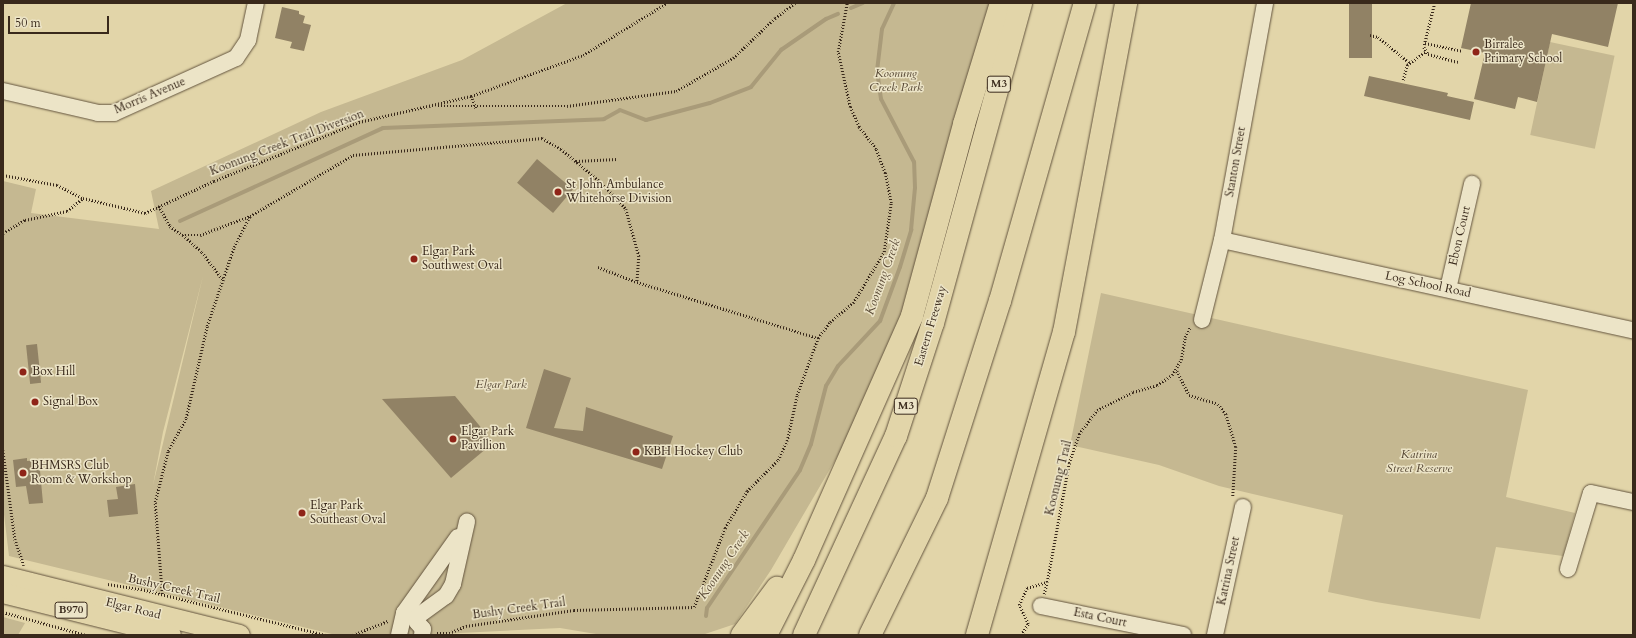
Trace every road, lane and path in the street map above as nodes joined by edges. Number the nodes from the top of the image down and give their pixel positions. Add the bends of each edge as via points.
1 (256, 3) edge
2 (667, 3) edge
3 (795, 3) edge
4 (846, 3) edge
5 (1001, 3) edge
6 (1021, 3) edge
7 (1085, 3) edge
8 (1126, 3) edge
9 (1265, 3) edge
10 (1435, 3) edge
11 (1370, 35) dead end
12 (1425, 43) junction
13 (1426, 51) junction
14 (1462, 51) dead end
15 (1458, 62) dead end
16 (1410, 63) junction
17 (1403, 80) dead end
18 (3, 91) edge
19 (471, 96) junction
20 (434, 106) junction
21 (476, 108) junction
22 (617, 159) dead end
23 (575, 161) junction
24 (3, 175) edge
25 (1472, 184) dead end
26 (83, 198) junction
27 (159, 206) junction
28 (250, 216) junction
29 (3, 234) edge
30 (182, 235) junction
31 (1222, 240) junction
32 (598, 267) dead end
33 (224, 280) junction
34 (638, 282) junction
35 (1448, 289) junction
36 (1202, 320) joint
37 (1633, 330) edge
38 (818, 338) junction
39 (1177, 371) junction
40 (3, 450) edge
41 (1633, 502) edge
42 (1243, 507) joint
43 (816, 528) junction
44 (1568, 569) dead end
45 (11, 573) edge
46 (103, 583) dead end
47 (3, 594) edge
48 (162, 594) junction
49 (1041, 606) dead end
50 (3, 612) edge
51 (132, 623) edge
52 (400, 629) edge
53 (422, 632) edge
54 (86, 635) edge
55 (171, 635) edge
56 (240, 635) edge
57 (326, 635) edge
58 (353, 635) edge
59 (742, 635) edge
60 (766, 635) edge
61 (804, 635) edge
62 (870, 635) edge
63 (977, 635) edge
64 (1021, 635) edge
65 (1183, 635) edge
66 (1215, 635) edge

1 - 18 street, Morris Avenue via 248,40 236,58 114,113 98,113
2 - 19 path, Koonung Creek Trail Diversion via 583,55
3 - 21 path via 775,18 733,58 676,91 567,106
4 - 38 path via 838,52 850,107 859,127 876,149 885,173 891,210 884,252 870,280 853,304 830,322
5 - 43 highway via 964,124 912,316
6 - 61 highway, Eastern Freeway / M3 via 933,323 896,436
7 - 62 highway via 1004,286 937,498
8 - 63 highway via 1064,332
9 - 31 street, Stanton Street
10 - 12 path
11 - 16 path via 1378,37
12 - 13 path
12 - 14 path
13 - 15 path via 1428,54
13 - 16 path
16 - 17 path
19 - 20 path, Koonung Creek Trail Diversion
19 - 21 path
20 - 21 path
20 - 27 path, Koonung Creek Trail Diversion via 359,122
22 - 23 path
23 - 28 path via 542,138 353,155
23 - 34 path via 602,183 626,209 640,256
24 - 26 path, Koonung Creek Trail Diversion via 57,185
25 - 35 street, Ebon Court
26 - 27 path, Koonung Creek Trail Diversion via 145,213
26 - 29 path via 67,211 25,220
27 - 30 path via 170,226
28 - 30 path via 200,235
28 - 33 path via 234,247
30 - 33 path via 202,252
31 - 35 street, Log School Road
31 - 36 street, Stanton Street
32 - 34 path
33 - 48 path via 207,326 186,418 168,452 155,502
34 - 38 path
35 - 37 street, Log School Road
36 - 39 path via 1190,326
38 - 53 path, Bushy Creek Trail via 797,395 787,441 778,460 747,491 725,528 694,607 574,610 466,626 443,634
39 - 42 path via 1189,395 1218,404 1226,414 1236,447 1236,484 1233,498
39 - 64 path, Koonung Trail via 1157,385 1133,392 1097,410 1079,434 1069,463 1047,582 1027,588 1019,605 1028,624
40 - 45 path via 15,539 25,568
41 - 44 street via 1591,493
42 - 66 street, Katrina Street
43 - 59 highway via 755,620
43 - 60 highway
45 - 51 main road, Elgar Road / B970
46 - 48 path, Bushy Creek Trail
47 - 51 main road, Elgar Road / B970
48 - 57 path, Bushy Creek Trail
49 - 65 street, Esta Court
50 - 54 path
51 - 55 main road, Elgar Road / B970
51 - 56 main road, Elgar Road / B970
52 - 53 street via 404,612 440,566 467,522 453,584 446,596 418,616 417,622
52 - 58 path via 392,620

